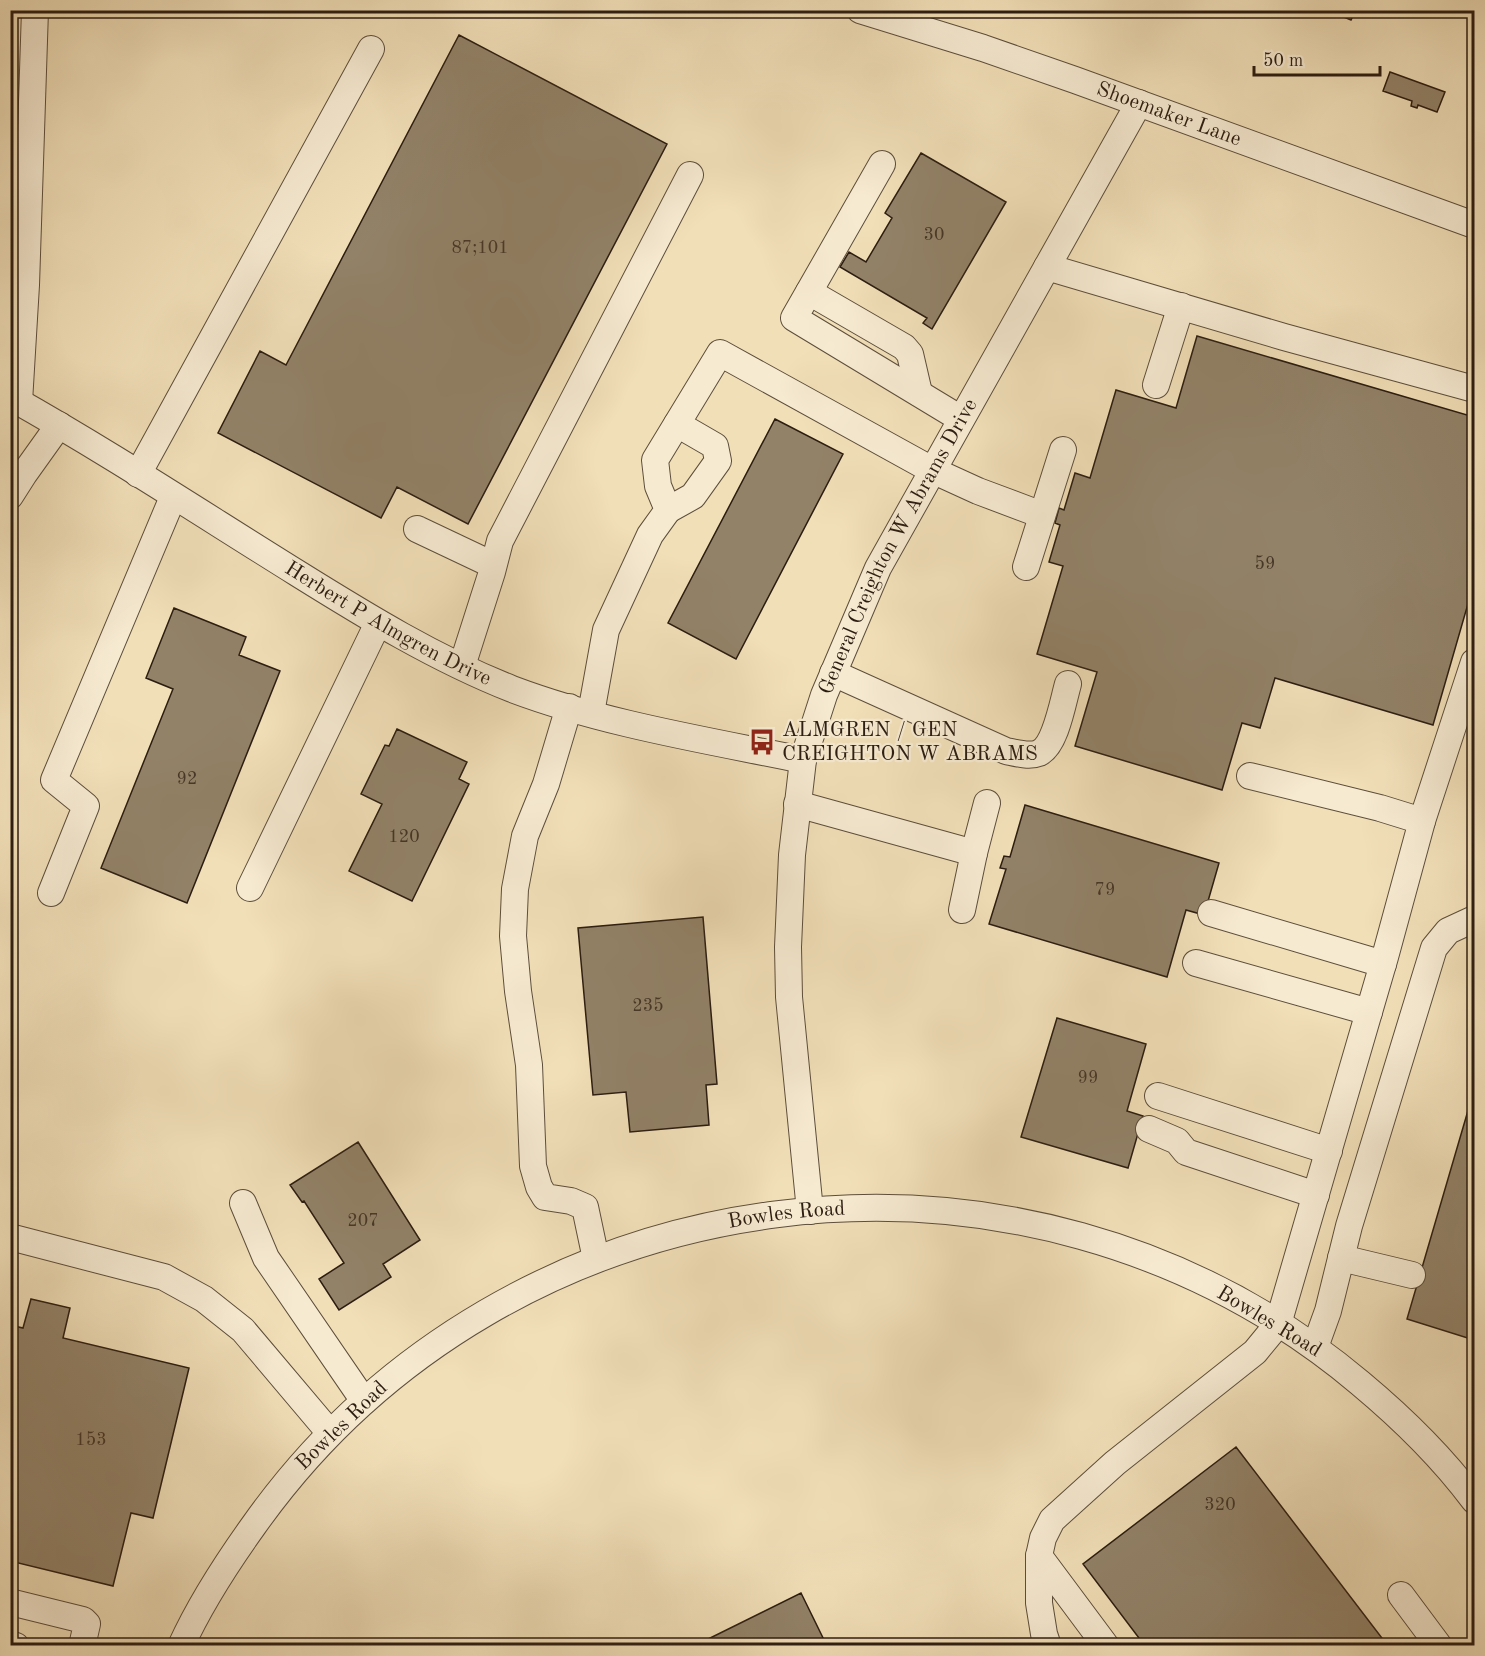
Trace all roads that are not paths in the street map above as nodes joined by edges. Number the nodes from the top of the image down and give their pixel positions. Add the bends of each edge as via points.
1 (35, 10) edge
2 (860, 10) edge
3 (371, 49) dead end
4 (1139, 103) junction
5 (882, 164) dead end
6 (690, 175) dead end
7 (1474, 225) edge
8 (1047, 267) junction
9 (1181, 306) junction
10 (1156, 385) dead end
11 (1474, 389) edge
12 (15, 399) edge
13 (961, 419) junction
14 (677, 424) junction
15 (59, 425) junction
16 (1063, 450) dead end
17 (932, 470) junction
18 (138, 474) junction
19 (10, 496) edge
20 (174, 497) junction
21 (668, 510) junction
22 (1041, 515) junction
23 (417, 529) dead end
24 (494, 565) junction
25 (1026, 567) dead end
26 (378, 623) junction
27 (1474, 662) edge
28 (462, 666) junction
29 (833, 673) junction
30 (1068, 684) dead end
31 (580, 710) junction
32 (803, 760) junction
33 (1250, 776) dead end
34 (987, 803) dead end
35 (797, 804) junction
36 (1422, 821) junction
37 (974, 853) junction
38 (250, 888) dead end
39 (51, 893) dead end
40 (962, 910) dead end
41 (1211, 913) dead end
42 (1474, 919) edge
43 (1196, 963) dead end
44 (1383, 964) junction
45 (1369, 1012) junction
46 (1158, 1096) dead end
47 (1149, 1130) dead end
48 (1329, 1151) junction
49 (1316, 1195) junction
50 (243, 1203) dead end
51 (810, 1211) junction
52 (10, 1237) edge
53 (1341, 1258) junction
54 (596, 1259) junction
55 (1412, 1275) dead end
56 (1278, 1324) junction
57 (1315, 1347) junction
58 (364, 1401) junction
59 (330, 1433) junction
60 (1474, 1500) edge
61 (1039, 1556) junction
62 (1401, 1595) dead end
63 (10, 1602) edge
64 (10, 1644) edge
65 (16, 1646) edge
66 (82, 1646) edge
67 (181, 1646) edge
68 (1048, 1646) edge
69 (1106, 1646) edge
70 (1439, 1646) edge

1 - 12 street via 26,285
2 - 4 street, Shoemaker Lane
3 - 18 street
4 - 7 street, Shoemaker Lane
4 - 8 street, General Creighton W Abrams Drive
5 - 13 street via 794,318
6 - 24 street via 500,541
8 - 9 street
8 - 13 street, General Creighton W Abrams Drive
9 - 10 street
9 - 11 street
12 - 15 street, Herbert P Almgren Drive
13 - 17 street, General Creighton W Abrams Drive
14 - 17 street via 720,353
14 - 21 street via 655,460 658,486
14 - 21 street via 715,446 718,461 693,496
15 - 18 street, Herbert P Almgren Drive
15 - 19 street
16 - 22 street
17 - 22 street
17 - 29 street, General Creighton W Abrams Drive via 878,568
18 - 20 street, Herbert P Almgren Drive
20 - 26 street, Herbert P Almgren Drive
20 - 39 street via 54,780 86,806
21 - 31 street via 650,535 606,630
22 - 25 street
23 - 24 street
24 - 28 street
26 - 28 street, Herbert P Almgren Drive
26 - 38 street
27 - 36 street
28 - 31 street, Herbert P Almgren Drive via 513,689
29 - 30 street via 1005,751 1025,755 1039,753 1051,743
29 - 32 street, General Creighton W Abrams Drive
31 - 32 street, Herbert P Almgren Drive
31 - 54 street via 525,836 515,889 513,936 529,1065 533,1166 545,1197 571,1200 585,1207
32 - 35 street, General Creighton W Abrams Drive
33 - 36 street
34 - 37 street
35 - 37 street
35 - 51 street, General Creighton W Abrams Drive via 788,967
36 - 44 street
37 - 40 street
41 - 44 street
42 - 53 street via 1448,931 1434,948
43 - 45 street
44 - 45 street
45 - 48 street
46 - 48 street
47 - 49 street via 1177,1141 1186,1152
48 - 49 street
49 - 56 street
50 - 58 street via 266,1258
51 - 54 street, Bowles Road via 700,1227
51 - 56 street, Bowles Road via 930,1209 1055,1229 1164,1265 1233,1297
52 - 59 street via 164,1277 204,1299 243,1330
53 - 55 street
53 - 57 street
54 - 58 street, Bowles Road via 542,1282 472,1320
56 - 57 street, Bowles Road
56 - 61 street via 1255,1352 1116,1463 1052,1520
57 - 60 street, Bowles Road via 1415,1432
58 - 59 street, Bowles Road
59 - 67 street, Bowles Road via 292,1474 244,1539 208,1593
61 - 68 street via 1039,1603
61 - 69 street
62 - 70 street
63 - 66 street via 83,1620 87,1629
64 - 65 street

